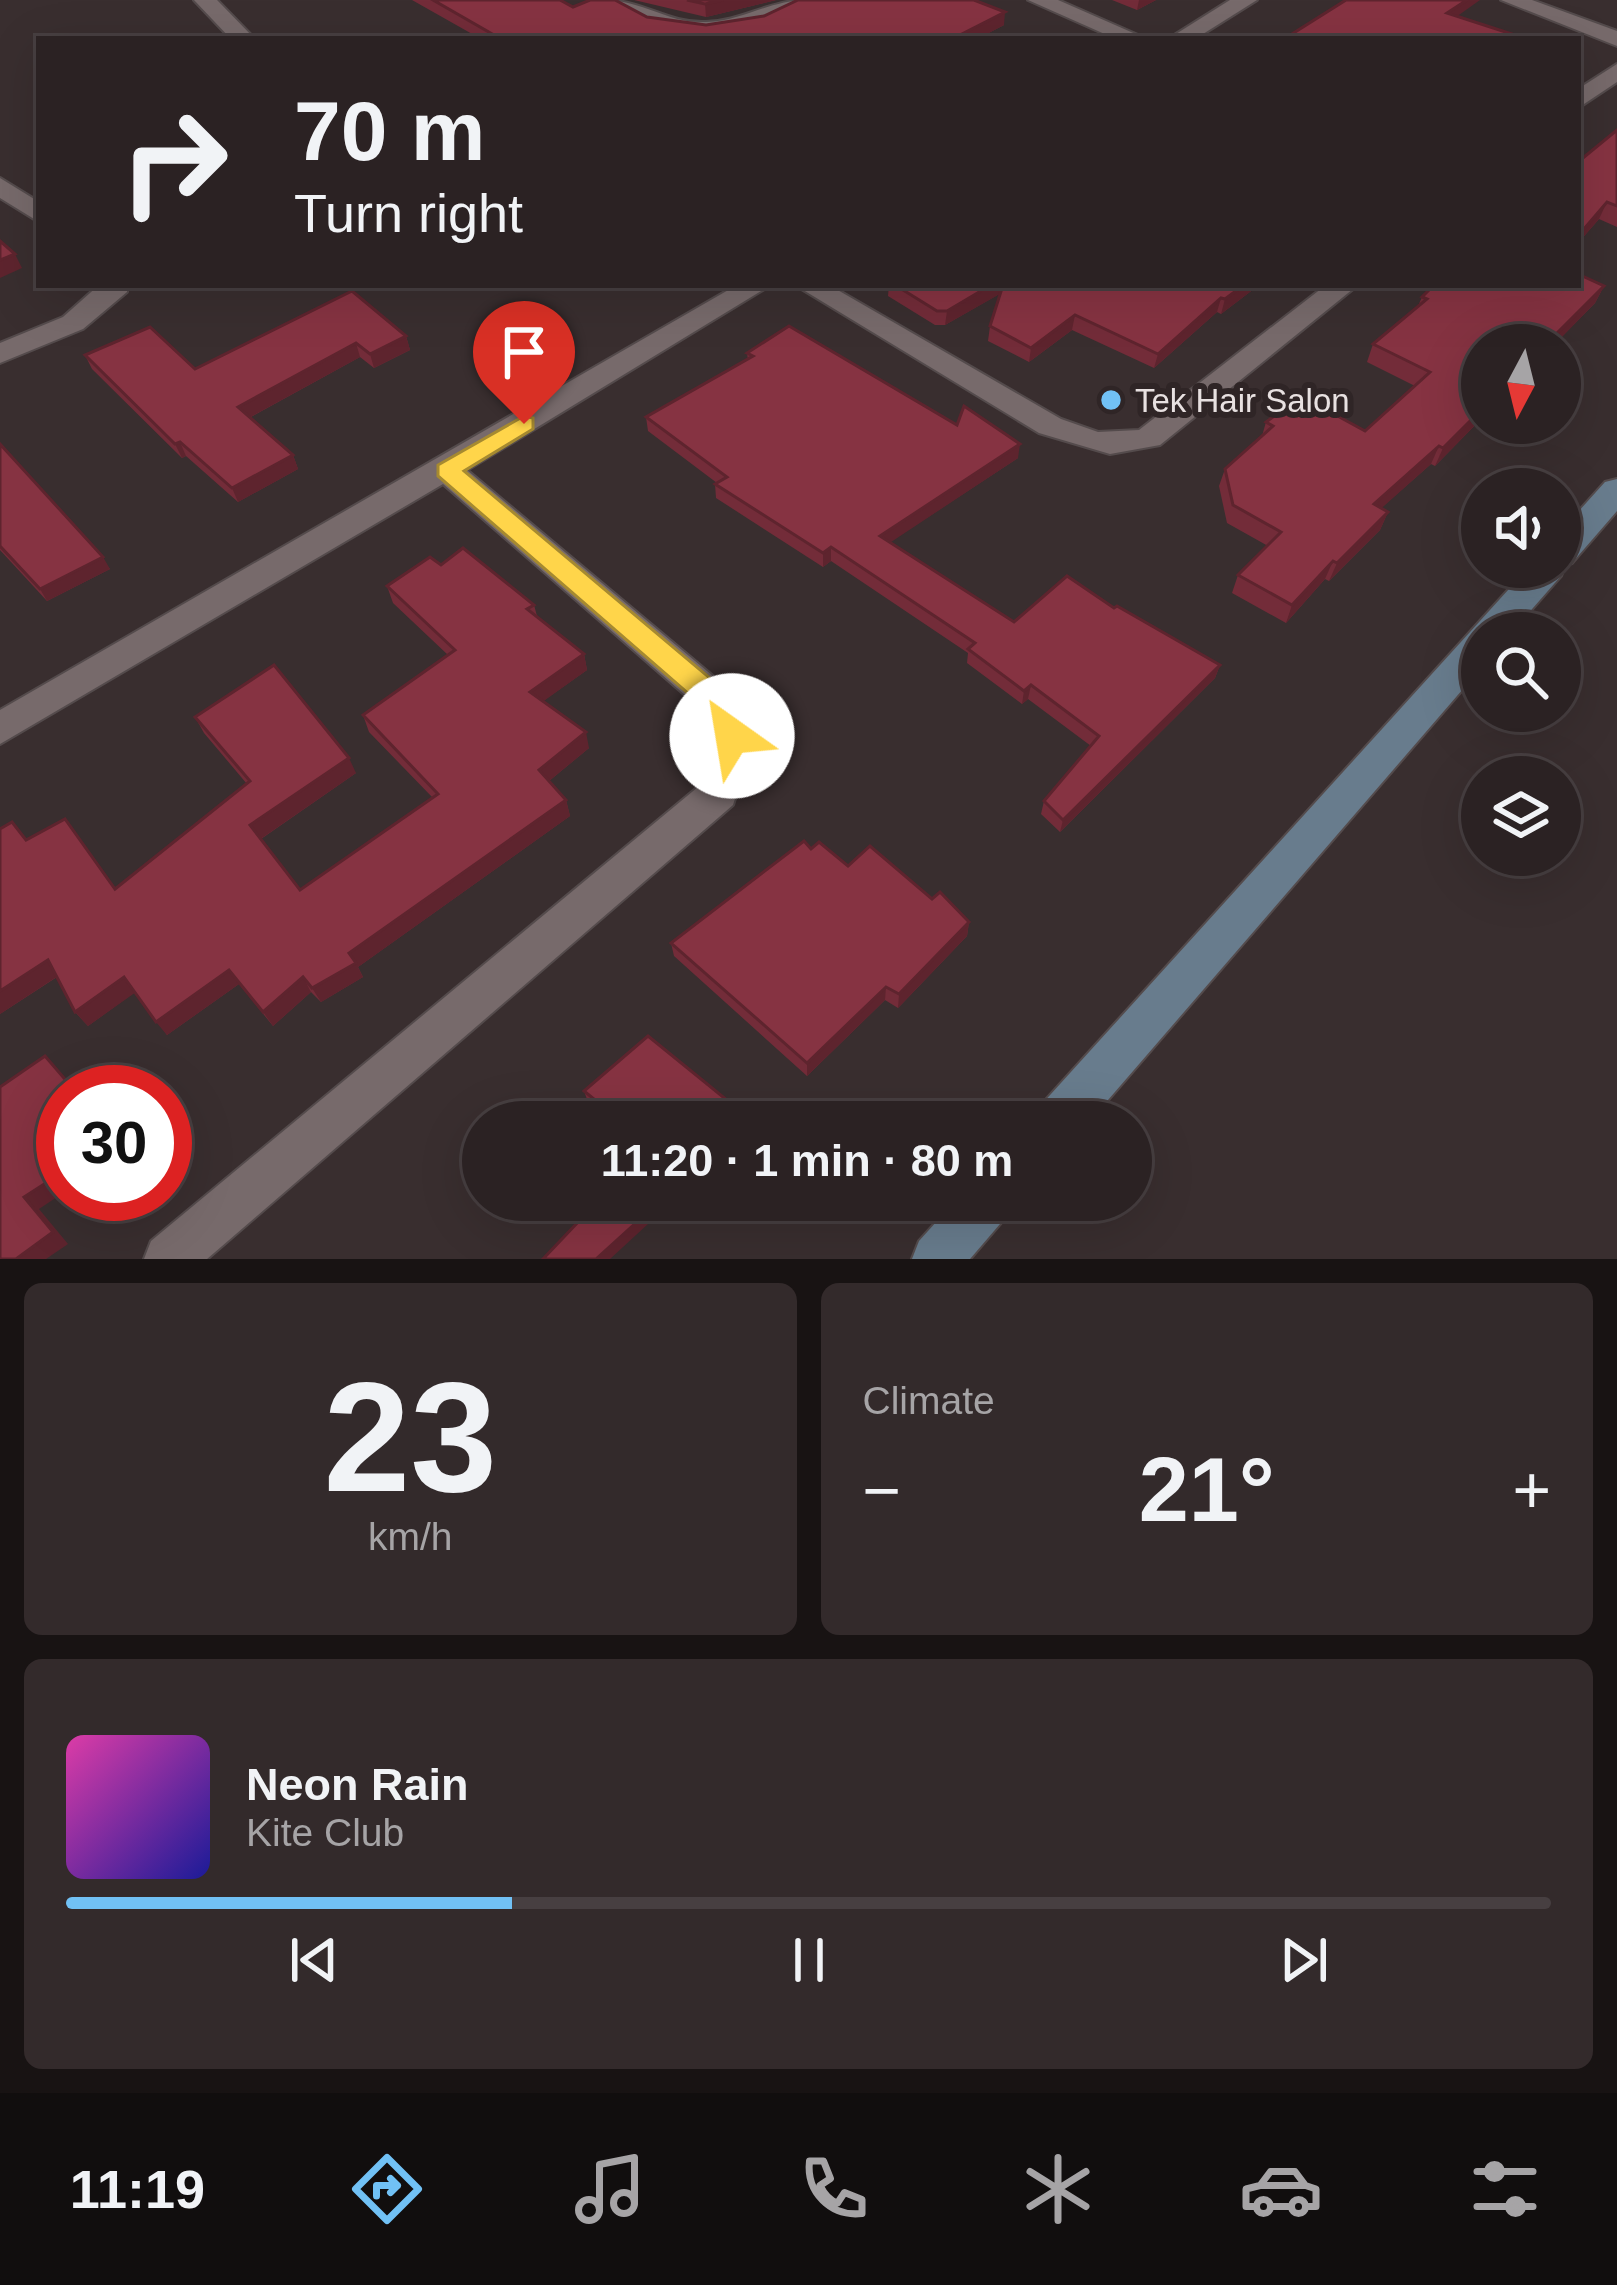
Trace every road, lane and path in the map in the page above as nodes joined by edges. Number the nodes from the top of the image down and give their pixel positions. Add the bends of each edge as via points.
1 (205, 0) edge
2 (614, 0) edge
3 (798, 0) edge
4 (1040, 0) edge
5 (1246, 0) edge
6 (1512, 0) edge
7 (241, 36) edge
8 (1129, 36) edge
9 (1183, 36) edge
10 (1617, 39) edge
11 (1617, 70) edge
12 (1581, 99) edge
13 (0, 186) edge
14 (36, 212) edge
15 (111, 288) edge
16 (752, 288) edge
17 (814, 288) edge
18 (1340, 288) edge
19 (0, 354) edge
20 (447, 470) junction
21 (1617, 490) edge
22 (1581, 530) edge
23 (1530, 588) edge
24 (1509, 612) edge
25 (1461, 667) edge
26 (0, 729) edge
27 (1077, 1101) edge
28 (970, 1221) edge
29 (169, 1259) edge
30 (937, 1259) edge

1 - 7 street
2 - 3 street via 686,31 737,26
4 - 8 street
5 - 9 street
6 - 10 street
11 - 12 street
13 - 14 street
15 - 19 street via 73,323
16 - 20 street
17 - 18 street via 1050,426 1116,447 1149,438
20 - 26 street
20 - 29 street via 725,708 732,768 719,793
21 - 22 main road
23 - 24 main road
25 - 27 main road
28 - 30 main road

